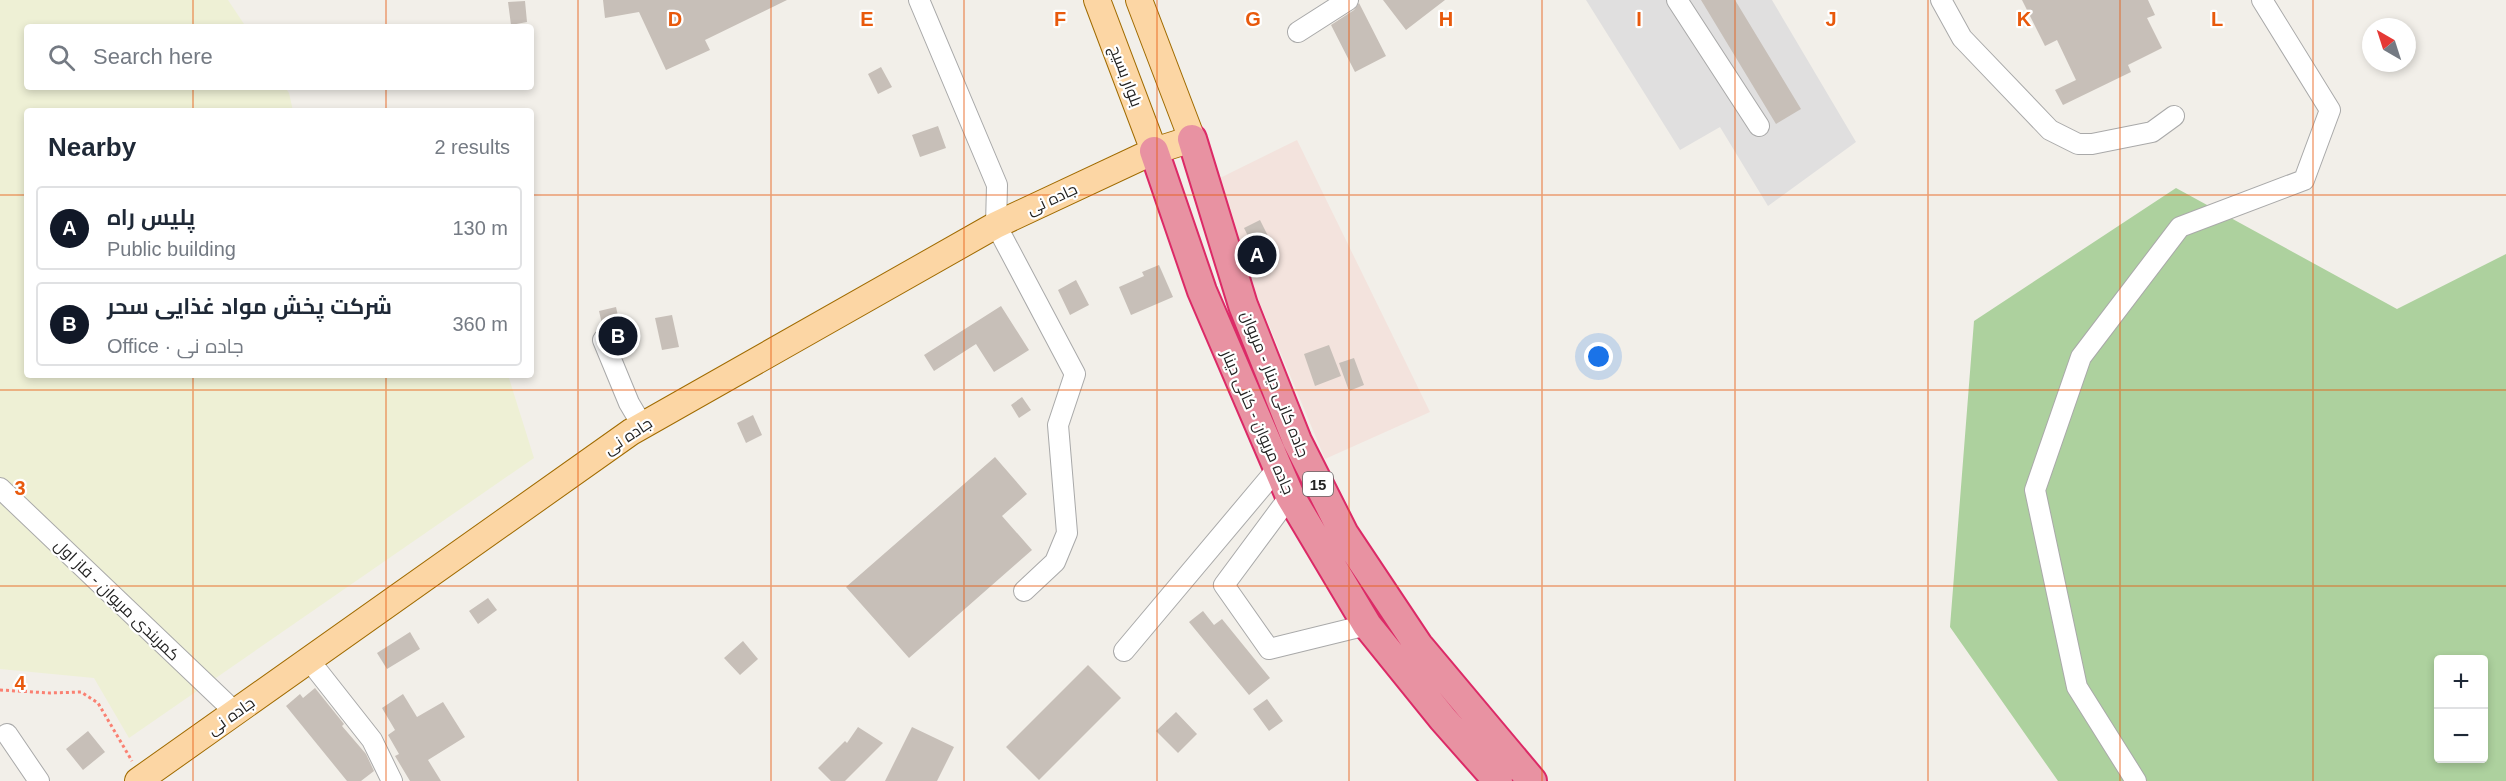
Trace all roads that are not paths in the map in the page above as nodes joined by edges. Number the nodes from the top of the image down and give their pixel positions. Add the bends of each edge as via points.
1 (919, 0) edge
2 (1097, 0) edge
3 (1139, 0) edge
4 (1347, 0) edge
5 (1677, 0) edge
6 (1941, 0) edge
7 (2262, 0) edge
8 (1298, 32) dead end
9 (2174, 116) dead end
10 (1759, 126) dead end
11 (1192, 139) junction
12 (1154, 151) junction
13 (996, 225) junction
14 (603, 340) dead end
15 (642, 425) junction
16 (1277, 469) junction
17 (0, 488) edge
18 (1290, 495) junction
19 (1024, 591) dead end
20 (1367, 625) junction
21 (1124, 651) dead end
22 (309, 660) junction
23 (235, 712) junction
24 (7, 734) dead end
25 (140, 780) edge
26 (39, 781) edge
27 (392, 781) edge
28 (1498, 781) edge
29 (1532, 781) edge
30 (2136, 781) edge

1 - 13 street via 997,185
2 - 12 main road, بلوار بسیج / 15
3 - 11 main road, 15
4 - 8 street
5 - 10 street
6 - 9 street via 1962,38 2050,130 2079,144 2092,144 2152,132
7 - 30 street via 2331,110 2304,180 2180,226 2081,357 2035,490 2077,687
11 - 12 main road, جاده نی
11 - 29 highway, جاده کانی دینار - مریوان / 15 via 1243,305 1297,441 1344,534 1418,645
12 - 13 main road, جاده نی
12 - 16 highway, جاده مریوان - کانی دینار / 15 via 1202,291
13 - 15 main road, جاده نی
13 - 19 street via 1075,374 1058,425 1067,532 1055,562
14 - 15 street
15 - 22 main road, جاده نی
16 - 18 highway, جاده مریوان - کانی دینار / 15
16 - 21 street
17 - 23 street, کمربندی مریوان - فاز اول
18 - 20 highway, جاده مریوان - کانی دینار / 15
18 - 20 street via 1224,585 1269,649
20 - 28 highway, جاده مریوان - کانی دینار / 15
22 - 23 main road, جاده نی
22 - 27 street via 372,740
23 - 25 main road, جاده نی
24 - 26 street

